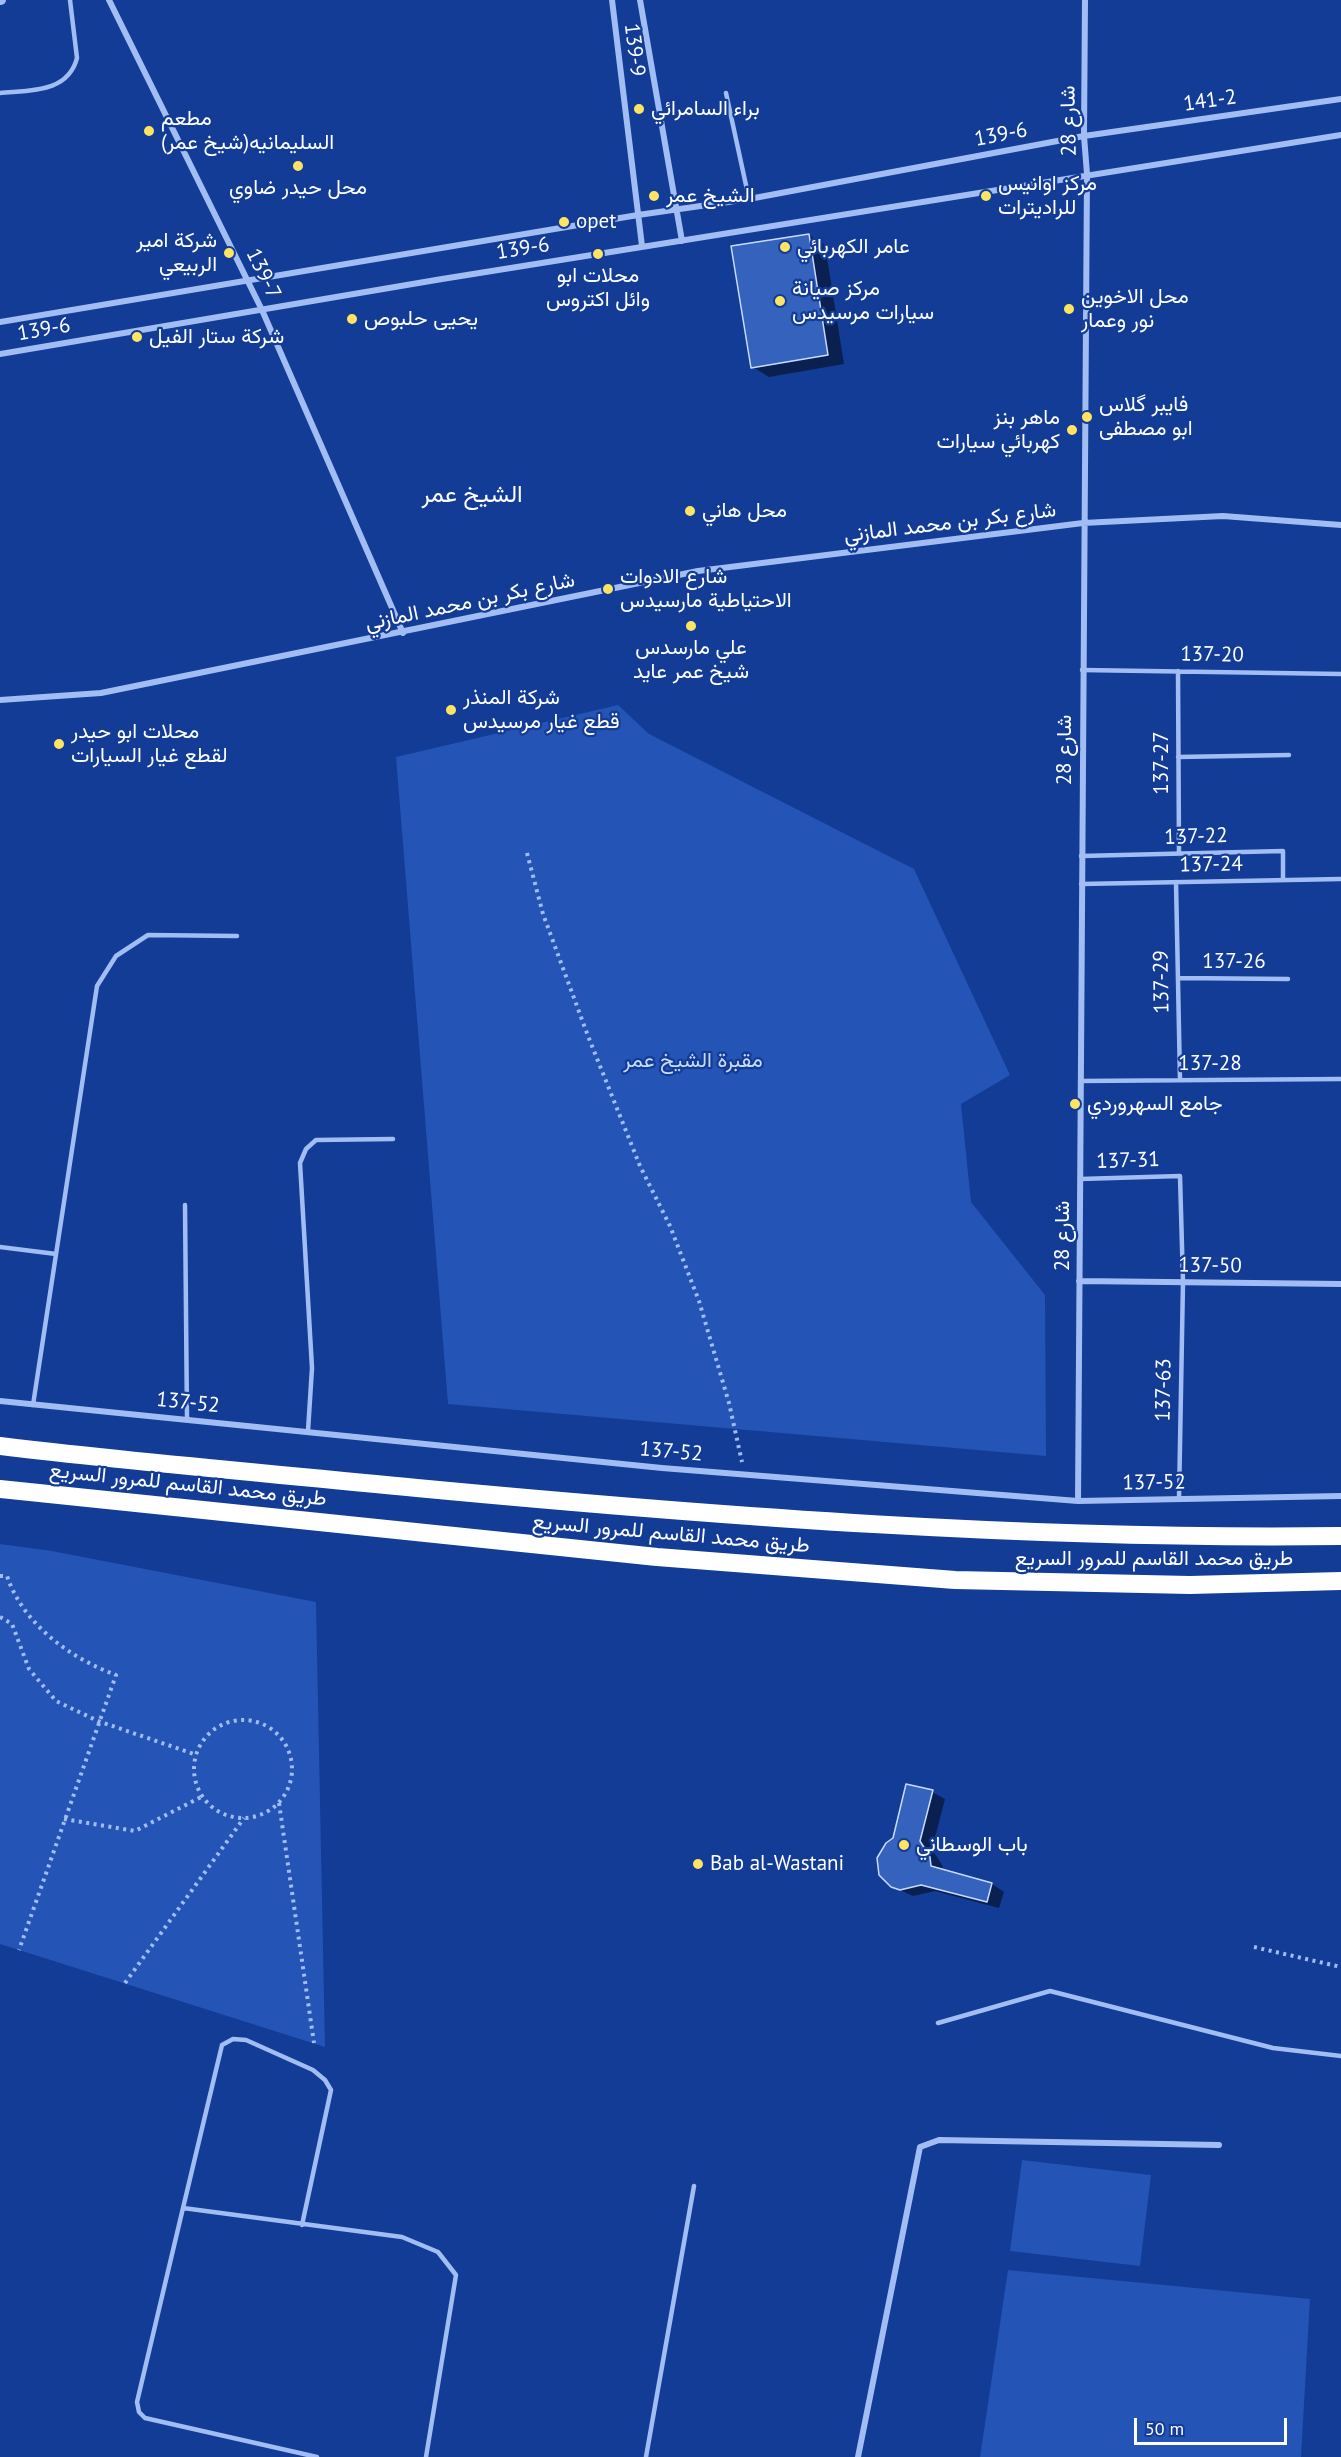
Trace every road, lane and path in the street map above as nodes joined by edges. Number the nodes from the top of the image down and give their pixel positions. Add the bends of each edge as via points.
1 (70, 0) edge
2 (109, 0) edge
3 (612, 0) edge
4 (640, 0) edge
5 (1085, 0) edge
6 (0, 93) edge
7 (726, 93) dead end
8 (1341, 99) edge
9 (1341, 135) edge
10 (1084, 136) junction
11 (1087, 174) junction
12 (749, 199) junction
13 (678, 209) junction
14 (639, 215) junction
15 (682, 241) junction
16 (642, 246) junction
17 (248, 280) junction
18 (262, 310) junction
19 (0, 322) edge
20 (0, 354) edge
21 (1083, 523) junction
22 (1341, 525) edge
23 (403, 633) junction
24 (1082, 670) junction
25 (1178, 671) junction
26 (1341, 674) edge
27 (0, 700) edge
28 (1289, 755) dead end
29 (1178, 757) junction
30 (527, 853) dead end
31 (1179, 854) junction
32 (1081, 856) junction
33 (1341, 879) edge
34 (1283, 880) junction
35 (1176, 882) junction
36 (1081, 884) junction
37 (237, 936) dead end
38 (1179, 978) junction
39 (1288, 979) dead end
40 (1341, 1079) edge
41 (1180, 1080) junction
42 (1080, 1081) junction
43 (393, 1139) dead end
44 (1080, 1179) junction
45 (185, 1205) dead end
46 (0, 1247) edge
47 (56, 1254) junction
48 (1079, 1281) junction
49 (1183, 1282) junction
50 (1341, 1284) edge
51 (0, 1401) edge
52 (33, 1405) junction
53 (187, 1419) junction
54 (308, 1431) junction
55 (0, 1446) edge
56 (745, 1475) junction
57 (0, 1489) edge
58 (1341, 1496) edge
59 (1179, 1499) junction
60 (1078, 1501) junction
61 (1341, 1536) edge
62 (0, 1576) edge
63 (1341, 1581) edge
64 (0, 1617) edge
65 (99, 1721) junction
66 (197, 1755) junction
67 (203, 1796) junction
68 (279, 1802) junction
69 (244, 1817) junction
70 (64, 1819) junction
71 (1254, 1947) dead end
72 (20, 1950) dead end
73 (1341, 1967) edge
74 (124, 1983) dead end
75 (938, 2023) dead end
76 (314, 2043) dead end
77 (1341, 2056) edge
78 (1219, 2145) dead end
79 (694, 2186) dead end
80 (183, 2208) junction
81 (302, 2225) junction
82 (317, 2457) edge
83 (426, 2457) edge
84 (646, 2457) edge
85 (858, 2457) edge

1 - 6 lane via 77,58 66,78 51,87
2 - 17 street, 139-7
3 - 14 street, 139-9
4 - 13 street, 139-9
5 - 10 street, شارع 28
7 - 12 lane
8 - 10 street, 141-2
9 - 11 street
10 - 11 street, شارع 28
10 - 12 street, 139-6
11 - 15 street, 139-6
11 - 21 street, شارع 28
12 - 13 street, 139-6
13 - 14 street, 139-6
13 - 15 street, 139-9
14 - 16 street, 139-9
14 - 17 street, 139-6
15 - 16 street, 139-6
16 - 18 street, 139-6
17 - 18 street, 139-7
17 - 19 street, 139-6
18 - 20 street, 139-6
18 - 23 street, 139-7
21 - 22 street, شارع بكر بن محمد المازني via 1223,516
21 - 23 street, شارع بكر بن محمد المازني via 698,572
21 - 24 street, شارع 28
23 - 27 street, شارع بكر بن محمد المازني via 101,693
24 - 25 lane, 137-20
24 - 32 street, شارع 28
25 - 26 lane, 137-20
25 - 29 lane, 137-27
28 - 29 lane
29 - 31 lane, 137-27
30 - 56 path via 543,914 584,1025 699,1301
31 - 32 lane, 137-22
31 - 34 lane, 137-22 via 1283,851
32 - 36 street, شارع 28
33 - 34 lane, 137-24
34 - 35 lane, 137-24
35 - 36 lane, 137-24
35 - 38 lane, 137-29
36 - 42 street, شارع 28
37 - 47 lane via 148,935 116,956 97,986
38 - 39 lane, 137-26
38 - 41 lane, 137-29
40 - 41 lane, 137-28
41 - 42 lane, 137-28
42 - 44 street, شارع 28
43 - 54 lane via 316,1140 306,1149 300,1163 312,1368
44 - 48 street, شارع 28
44 - 49 lane, 137-31 via 1180,1176
45 - 53 lane
46 - 47 lane
47 - 52 lane
48 - 49 street, 137-50
48 - 60 street, شارع 28
49 - 50 street, 137-50
49 - 59 lane, 137-63
51 - 52 street, 137-52
52 - 53 street, 137-52
53 - 54 street, 137-52
54 - 56 street, 137-52
55 - 61 highway, طريق محمد القاسم للمرور السريع via 665,1511 956,1530 1189,1538
56 - 60 street, 137-52
57 - 63 highway, طريق محمد القاسم للمرور السريع via 657,1557 955,1580 1190,1585
58 - 59 street, 137-52
59 - 60 street, 137-52
62 - 65 path via 7,1576 15,1600 60,1643 88,1664 116,1675
64 - 65 path via 12,1624 22,1655 56,1701
65 - 66 path
65 - 70 path
66 - 67 path via 194,1776
66 - 68 path via 211,1732 225,1723 257,1722 272,1729 291,1756 288,1788
67 - 69 path via 221,1813
67 - 70 path via 135,1831
68 - 69 path via 266,1812
68 - 76 path
69 - 74 path
70 - 72 path
71 - 73 path
75 - 77 lane via 1050,1991 1273,2048
78 - 85 street via 939,2140 920,2147
79 - 84 lane
80 - 81 lane
80 - 81 lane via 222,2045 232,2039 246,2040 313,2070 331,2090
80 - 82 lane via 137,2402 139,2412 145,2418
81 - 83 lane via 402,2237 438,2252 456,2275

